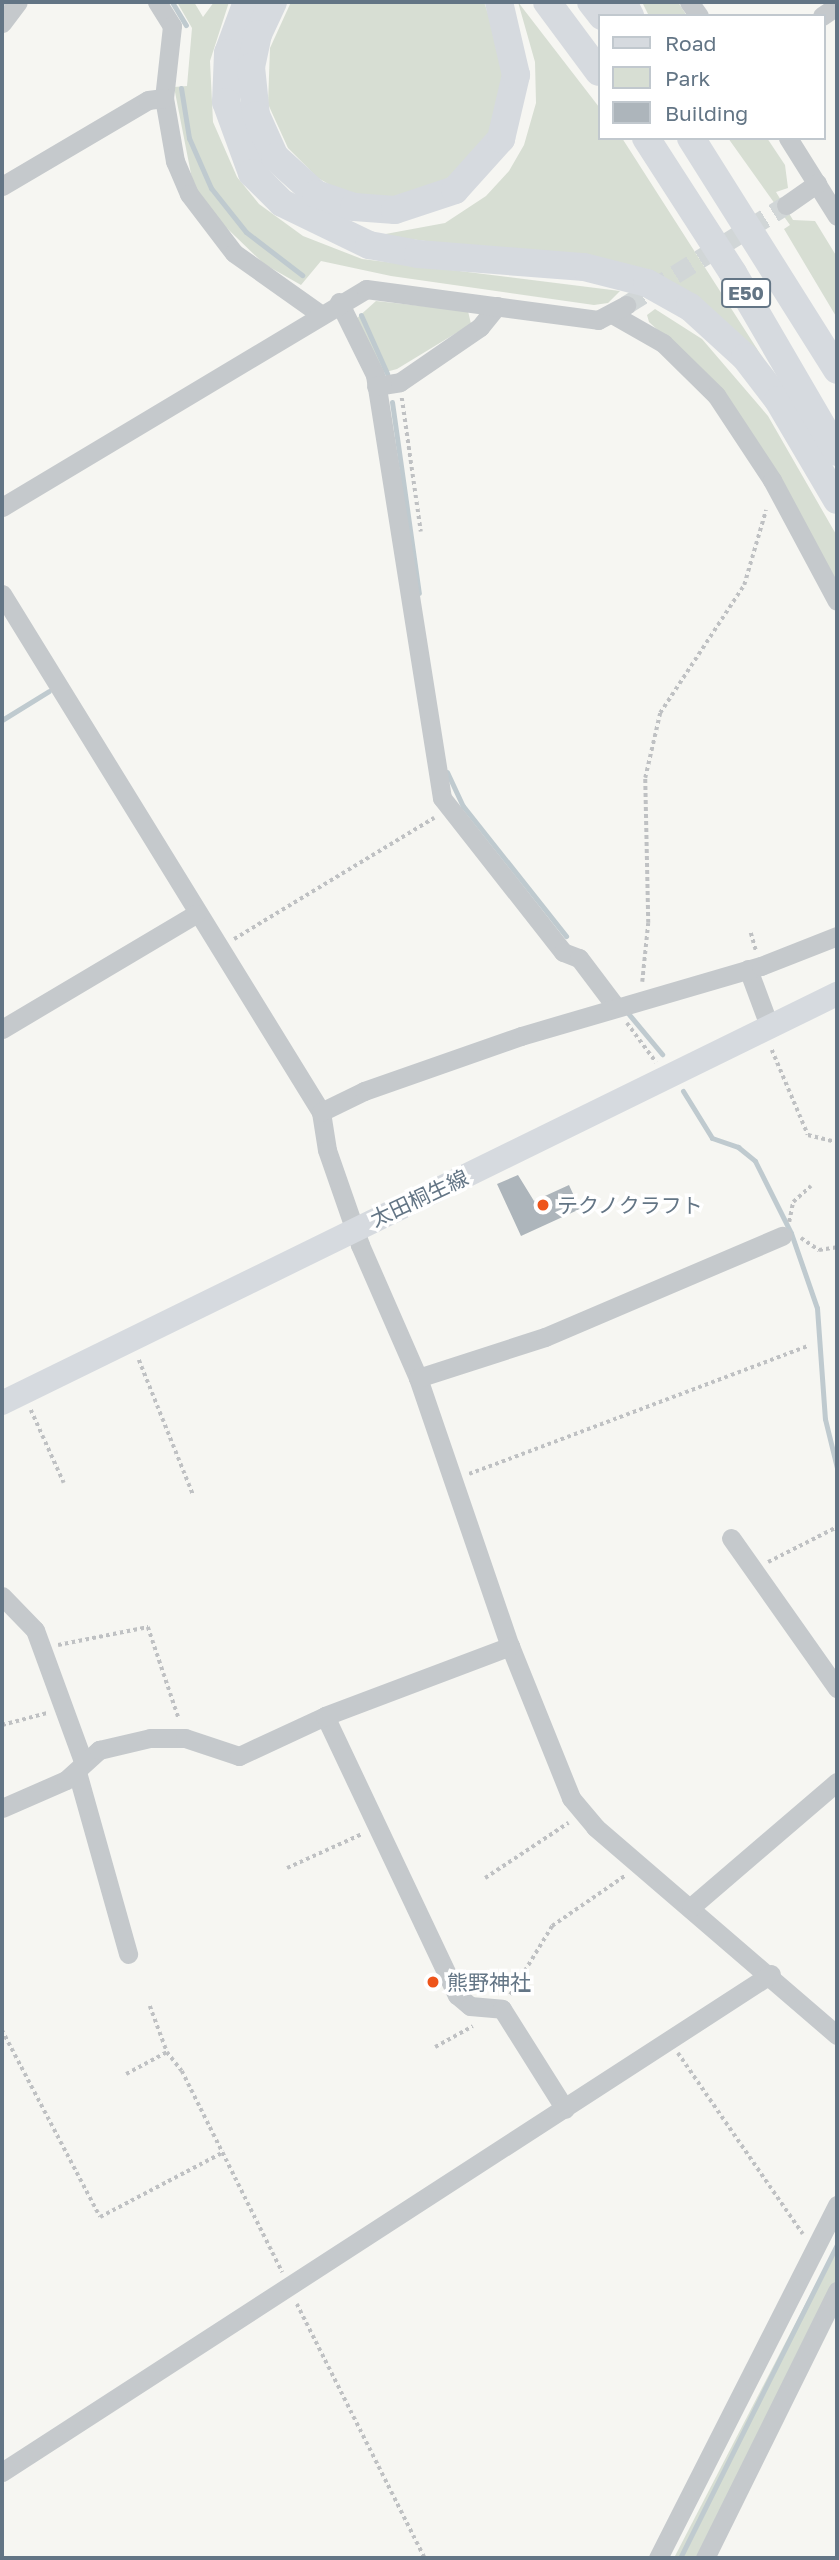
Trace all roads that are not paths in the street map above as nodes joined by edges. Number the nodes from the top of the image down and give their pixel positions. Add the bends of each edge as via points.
1 (18, 2) edge
2 (157, 2) edge
3 (247, 2) edge
4 (274, 2) edge
5 (499, 2) edge
6 (547, 2) edge
7 (2, 23) edge
8 (598, 71) edge
9 (164, 98) junction
10 (647, 140) edge
11 (692, 140) edge
12 (710, 140) edge
13 (789, 140) edge
14 (817, 183) junction
15 (2, 186) edge
16 (786, 205) tunnel mouth
17 (837, 216) edge
18 (339, 302) junction
19 (497, 306) junction
20 (320, 314) junction
21 (836, 368) edge
22 (376, 386) junction
23 (837, 452) edge
24 (837, 500) edge
25 (2, 507) edge
26 (2, 594) edge
27 (837, 601) edge
28 (196, 914) junction
29 (837, 936) edge
30 (748, 969) junction
31 (837, 994) edge
32 (616, 1007) junction
33 (2, 1029) edge
34 (769, 1034) junction
35 (321, 1112) junction
36 (355, 1229) junction
37 (784, 1235) road end
38 (418, 1378) junction
39 (13, 1398) edge
40 (731, 1538) dead end
41 (2, 1596) edge
42 (510, 1646) junction
43 (837, 1688) edge
44 (325, 1716) junction
45 (80, 1766) junction
46 (837, 1783) edge
47 (2, 1808) edge
48 (691, 1907) junction
49 (128, 1954) dead end
50 (771, 1974) junction
51 (837, 2035) edge
52 (565, 2109) junction
53 (837, 2205) edge
54 (837, 2291) edge
55 (2, 2472) edge
56 (658, 2558) edge
57 (705, 2558) edge

1 - 7 street
2 - 9 street via 174,38
3 - 24 highway via 228,53 226,102 252,173 282,203 369,245 584,267 647,283 690,307 745,357 778,400
4 - 5 highway via 258,34 251,67 263,134 300,185 333,202 374,210 426,203 455,190 501,138 516,75
6 - 8 highway
9 - 15 street via 148,100
9 - 20 street via 175,161 209,225 234,253
10 - 23 highway, E50 via 733,273
11 - 21 highway, E50
12 - 21 highway via 799,286
13 - 14 street
14 - 16 street
14 - 17 street
18 - 19 street via 366,289
18 - 20 street
18 - 22 street via 371,363
19 - 22 street via 480,327 400,382
19 - 27 street via 598,320 619,309 663,344 716,395 772,480
20 - 25 street
22 - 32 street via 430,750 448,810 563,952 579,958
26 - 28 street
28 - 33 street
28 - 35 street
29 - 30 street
30 - 32 street
30 - 34 street
31 - 34 main road, 太田桐生線
32 - 35 street via 364,1091
34 - 36 main road, 太田桐生線
35 - 36 street via 327,1150
36 - 38 street
36 - 39 main road, 太田桐生線
37 - 38 street via 545,1336
38 - 42 street
40 - 43 street
41 - 45 street via 26,1616 42,1649 65,1708
42 - 44 street
42 - 48 street via 549,1752 583,1812
44 - 45 street via 239,1756 185,1738 140,1739 99,1749
44 - 52 street via 457,1995 470,2006 502,2009
45 - 47 street
45 - 49 street
46 - 48 street
48 - 50 street
50 - 51 street
50 - 52 street
52 - 55 street
53 - 56 street
54 - 57 street

